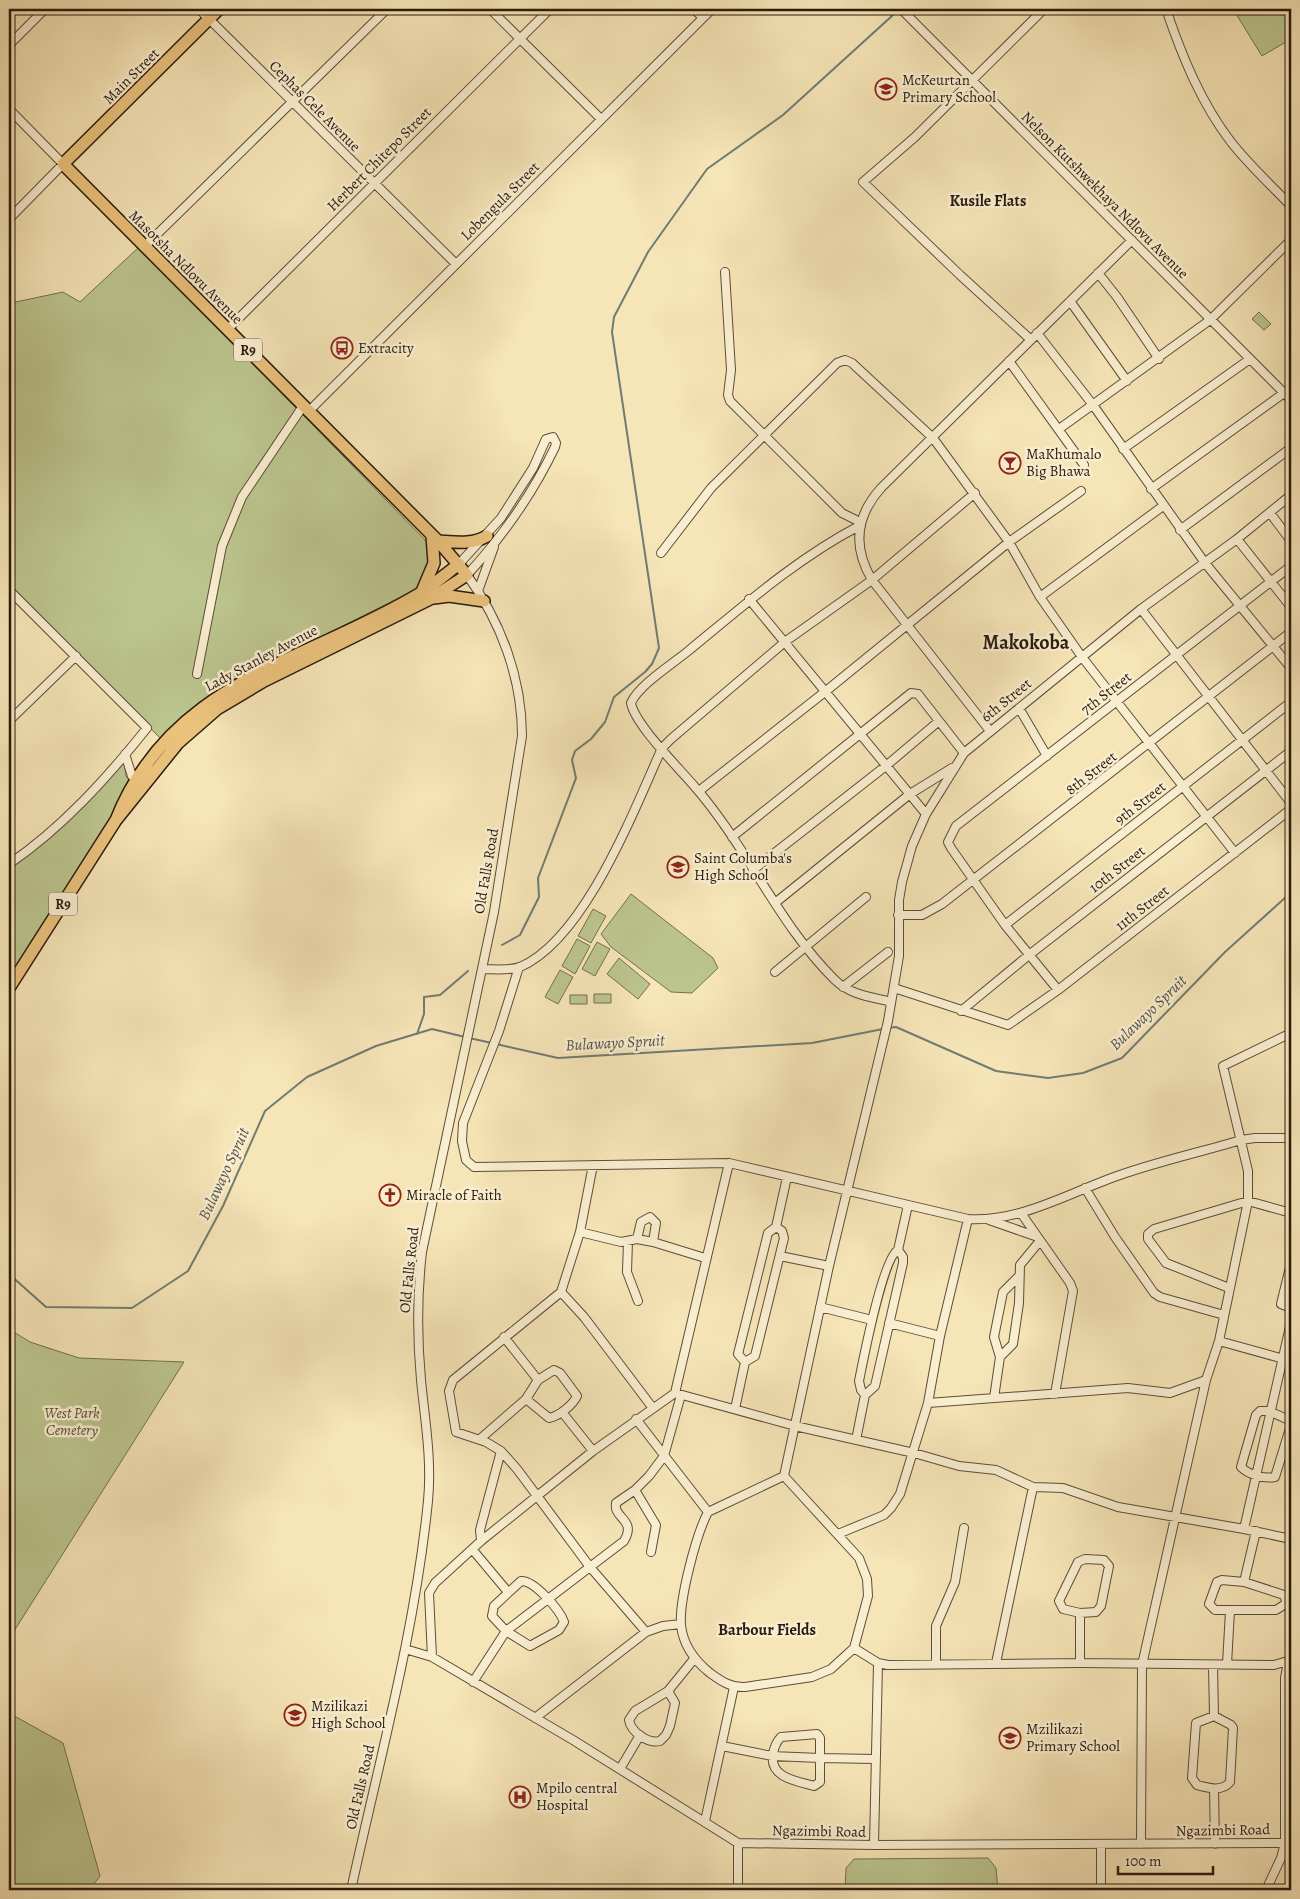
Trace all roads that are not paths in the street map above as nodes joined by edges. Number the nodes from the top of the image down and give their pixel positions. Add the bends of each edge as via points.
1 (45, 9) edge
2 (198, 9) edge
3 (219, 9) edge
4 (387, 9) edge
5 (490, 9) edge
6 (550, 9) edge
7 (694, 9) edge
8 (712, 9) edge
9 (901, 9) edge
10 (1044, 9) edge
11 (1166, 9) edge
12 (703, 18) junction
13 (209, 19) junction
14 (520, 38) junction
15 (9, 45) edge
16 (972, 81) junction
17 (293, 103) junction
18 (9, 109) edge
19 (601, 119) junction
20 (63, 164) junction
21 (374, 184) junction
22 (1291, 206) edge
23 (9, 219) edge
24 (1132, 240) junction
25 (1291, 240) edge
26 (144, 246) junction
27 (456, 264) junction
28 (725, 272) dead end
29 (1098, 273) junction
30 (1070, 301) junction
31 (1210, 320) junction
32 (228, 329) junction
33 (1034, 336) junction
34 (1250, 358) junction
35 (1160, 359) junction
36 (1009, 361) junction
37 (1127, 382) junction
38 (1284, 393) junction
39 (1291, 400) edge
40 (1093, 404) junction
41 (305, 409) junction
42 (1059, 429) junction
43 (764, 436) junction
44 (933, 438) junction
45 (1291, 448) edge
46 (1123, 449) junction
47 (1084, 465) dead end
48 (1151, 489) junction
49 (1081, 490) dead end
50 (975, 493) junction
51 (1291, 495) edge
52 (1163, 506) junction
53 (1270, 512) junction
54 (860, 524) junction
55 (1180, 530) junction
56 (487, 536) junction
57 (435, 539) junction
58 (1237, 540) junction
59 (1291, 541) edge
60 (1009, 542) junction
61 (494, 545) junction
62 (661, 553) dead end
63 (1205, 563) junction
64 (459, 564) junction
65 (1291, 566) edge
66 (467, 575) junction
67 (872, 580) junction
68 (1271, 582) junction
69 (9, 590) edge
70 (478, 591) junction
71 (425, 596) junction
72 (1040, 597) junction
73 (749, 600) junction
74 (484, 601) junction
75 (1240, 607) junction
76 (1291, 607) edge
77 (1141, 609) junction
78 (908, 625) junction
79 (1291, 632) edge
80 (786, 642) junction
81 (1273, 647) junction
82 (76, 656) junction
83 (1177, 656) junction
84 (1082, 657) junction
85 (1291, 668) edge
86 (197, 674) dead end
87 (826, 691) junction
88 (1210, 698) junction
89 (1117, 701) junction
90 (1291, 702) edge
91 (1019, 708) junction
92 (9, 721) edge
93 (939, 721) junction
94 (990, 731) junction
95 (862, 733) junction
96 (1243, 741) junction
97 (1150, 744) junction
98 (662, 748) junction
99 (1291, 751) edge
100 (964, 753) junction
101 (125, 754) junction
102 (1047, 756) junction
103 (887, 765) junction
104 (952, 768) junction
105 (1266, 770) junction
106 (140, 784) junction
107 (1184, 787) junction
108 (699, 792) junction
109 (910, 794) junction
110 (1291, 803) edge
111 (1291, 808) edge
112 (926, 814) junction
113 (1206, 817) junction
114 (732, 837) junction
115 (1235, 853) junction
116 (9, 864) edge
117 (753, 870) junction
118 (974, 881) junction
119 (866, 897) dead end
120 (775, 903) junction
121 (898, 915) junction
122 (1006, 925) junction
123 (805, 947) junction
124 (888, 952) dead end
125 (1029, 955) junction
126 (519, 967) junction
127 (482, 968) junction
128 (775, 972) dead end
129 (843, 987) junction
130 (9, 988) edge
131 (894, 988) junction
132 (1058, 990) junction
133 (891, 1002) junction
134 (962, 1011) junction
135 (1291, 1033) edge
136 (1291, 1138) edge
137 (1241, 1140) junction
138 (729, 1163) junction
139 (594, 1165) junction
140 (787, 1178) junction
141 (1085, 1188) junction
142 (847, 1192) junction
143 (1248, 1201) junction
144 (908, 1205) junction
145 (1021, 1213) junction
146 (1291, 1213) edge
147 (968, 1218) junction
148 (987, 1220) junction
149 (776, 1227) junction
150 (580, 1232) junction
151 (1037, 1239) junction
152 (632, 1240) junction
153 (653, 1242) junction
154 (898, 1250) junction
155 (780, 1256) junction
156 (705, 1258) junction
157 (1291, 1263) edge
158 (829, 1266) junction
159 (1018, 1277) junction
160 (1229, 1288) junction
161 (561, 1292) junction
162 (638, 1301) dead end
163 (820, 1307) junction
164 (1291, 1308) edge
165 (1224, 1314) junction
166 (872, 1320) junction
167 (1291, 1322) edge
168 (889, 1323) junction
169 (940, 1336) junction
170 (504, 1337) junction
171 (1219, 1341) junction
172 (1000, 1357) junction
173 (1282, 1359) junction
174 (1291, 1361) edge
175 (745, 1362) junction
176 (538, 1380) junction
177 (1206, 1380) junction
178 (678, 1394) junction
179 (865, 1394) junction
180 (1055, 1394) junction
181 (994, 1398) junction
182 (526, 1399) junction
183 (928, 1403) junction
184 (652, 1407) junction
185 (735, 1410) junction
186 (1270, 1411) junction
187 (562, 1412) junction
188 (636, 1418) junction
189 (1291, 1421) edge
190 (1291, 1424) edge
191 (795, 1426) junction
192 (480, 1439) junction
193 (856, 1440) junction
194 (501, 1451) junction
195 (593, 1451) junction
196 (914, 1453) junction
197 (664, 1456) junction
198 (1256, 1475) junction
199 (784, 1476) junction
200 (1034, 1487) junction
201 (635, 1490) junction
202 (537, 1496) junction
203 (708, 1512) junction
204 (1175, 1516) junction
205 (964, 1528) dead end
206 (1244, 1529) junction
207 (1256, 1531) junction
208 (838, 1534) junction
209 (1291, 1539) edge
210 (481, 1542) junction
211 (472, 1549) junction
212 (651, 1552) dead end
213 (590, 1567) junction
214 (1244, 1582) junction
215 (508, 1592) junction
216 (548, 1600) junction
217 (1230, 1611) junction
218 (1080, 1613) junction
219 (681, 1624) junction
220 (506, 1631) junction
221 (646, 1632) junction
222 (854, 1648) junction
223 (405, 1649) junction
224 (432, 1657) junction
225 (694, 1659) junction
226 (1290, 1661) edge
227 (878, 1663) junction
228 (996, 1663) junction
229 (1080, 1663) junction
230 (936, 1664) junction
231 (1227, 1664) junction
232 (1142, 1665) junction
233 (1213, 1665) junction
234 (1288, 1679) edge
235 (474, 1682) junction
236 (734, 1687) junction
237 (668, 1691) junction
238 (1214, 1716) junction
239 (535, 1718) junction
240 (640, 1735) junction
241 (722, 1746) junction
242 (772, 1756) junction
243 (820, 1758) junction
244 (875, 1759) junction
245 (620, 1769) junction
246 (1214, 1789) junction
247 (1289, 1815) edge
248 (705, 1821) junction
249 (738, 1843) junction
250 (1285, 1843) junction
251 (1141, 1844) junction
252 (1215, 1844) junction
253 (874, 1845) junction
254 (1101, 1845) junction
255 (352, 1890) edge
256 (738, 1890) edge
257 (1101, 1890) edge
258 (1266, 1890) edge

1 - 15 street
2 - 13 street, Cephas Cele Avenue
3 - 13 highway, Main Street
4 - 17 street
5 - 14 street
6 - 14 street, Herbert Chitepo Street
7 - 12 street
8 - 12 street, Lobengula Street
9 - 16 street, Nelson Kutshwekhaya Ndlovu Avenue
10 - 16 street
11 - 22 street via 1197,88 1212,113 1245,158
12 - 19 street, Lobengula Street
13 - 17 street, Cephas Cele Avenue
13 - 20 highway, Main Street
14 - 19 street
14 - 21 street, Herbert Chitepo Street
16 - 24 street, Nelson Kutshwekhaya Ndlovu Avenue
16 - 33 street via 864,182 960,275
17 - 21 street, Cephas Cele Avenue
17 - 26 street
18 - 20 street, Masotsha Ndlovu Avenue
19 - 27 street, Lobengula Street
20 - 23 street
20 - 26 highway, Masotsha Ndlovu Avenue / R9
21 - 27 street, Cephas Cele Avenue
21 - 32 street, Herbert Chitepo Street
24 - 29 street
24 - 31 street, Nelson Kutshwekhaya Ndlovu Avenue
25 - 31 street
26 - 32 highway, Masotsha Ndlovu Avenue / R9
27 - 41 street, Lobengula Street
28 - 43 street via 731,370 728,395
29 - 30 street
29 - 35 street
30 - 33 street
30 - 37 street
31 - 34 street, Nelson Kutshwekhaya Ndlovu Avenue
31 - 35 street
32 - 41 highway, Masotsha Ndlovu Avenue / R9
33 - 36 street
33 - 40 street
34 - 38 street, Nelson Kutshwekhaya Ndlovu Avenue
34 - 46 street
35 - 37 street
36 - 42 street
36 - 44 street
37 - 40 street
38 - 39 street, Nelson Kutshwekhaya Ndlovu Avenue
38 - 48 street
40 - 42 street
40 - 46 street
41 - 57 highway, Masotsha Ndlovu Avenue / R9
41 - 86 street, Lobengula Street via 242,497 222,546
42 - 47 street
43 - 44 street via 837,363 845,360
43 - 54 street via 842,513
43 - 62 street via 711,488
44 - 50 street
44 - 54 street via 877,493
45 - 55 street
46 - 48 street
48 - 52 street
49 - 60 street
50 - 60 street
50 - 67 street
51 - 53 street, 6th Street
52 - 55 street
52 - 72 street
53 - 58 street, 6th Street
53 - 59 street
54 - 67 street via 860,553
54 - 73 street
55 - 63 street
56 - 57 highway via 466,542
56 - 61 street via 514,500 546,439 552,437 556,443 542,473
56 - 64 street
57 - 64 highway, Masotsha Ndlovu Avenue / R9
57 - 71 highway via 434,563
58 - 63 street, 6th Street
58 - 68 street
60 - 72 street
60 - 78 street
61 - 66 street
61 - 70 street
63 - 75 street
63 - 77 street, 6th Street
64 - 66 highway, Masotsha Ndlovu Avenue / R9
64 - 71 highway, Lady Stanley Avenue / R9
65 - 68 street, 7th Street
66 - 70 street, Old Falls Road
66 - 71 highway, Lady Stanley Avenue / R9
67 - 78 street
67 - 80 street
68 - 75 street, 7th Street
68 - 76 street
69 - 82 street
70 - 74 street, Old Falls Road
71 - 74 highway
71 - 106 highway, Lady Stanley Avenue / R9 via 282,661 214,699 169,735
72 - 84 street
73 - 80 street
73 - 98 street via 632,700 638,719
74 - 127 street, Old Falls Road via 500,633 515,676 522,712 522,736 519,769
75 - 81 street
75 - 83 street, 7th Street
77 - 83 street
77 - 84 street, 6th Street
78 - 87 street
78 - 94 street
79 - 81 street, 8th Street
80 - 87 street
80 - 98 street
81 - 85 street
81 - 88 street, 8th Street
82 - 92 street
82 - 101 street via 147,728
83 - 88 street
83 - 89 street, 7th Street
84 - 89 street
84 - 91 street, 6th Street
87 - 95 street
87 - 108 street
88 - 96 street
88 - 97 street, 8th Street
89 - 97 street
89 - 102 street, 7th Street
90 - 96 street, 9th Street
91 - 94 street, 6th Street
91 - 102 street
93 - 95 street via 918,694 911,693
93 - 100 street
93 - 103 street
94 - 100 street, 6th Street
95 - 103 street
95 - 114 street
96 - 105 street
96 - 107 street, 9th Street
97 - 107 street
97 - 118 street, 8th Street
98 - 108 street
98 - 126 street via 612,854 586,900 551,945
99 - 105 street, 10th Street
100 - 104 street, 6th Street
101 - 106 street via 132,776
101 - 116 street via 88,796
102 - 118 street, 7th Street via 956,826 948,842
103 - 109 street
103 - 117 street
104 - 109 street
104 - 112 street, 6th Street
105 - 110 street
105 - 113 street, 10th Street
106 - 130 highway, Lady Stanley Avenue / R9 via 124,800 116,820
107 - 113 street
107 - 122 street, 9th Street
108 - 114 street
109 - 112 street
109 - 120 street
111 - 115 street, 11th Street
112 - 121 street, 6th Street via 906,865
113 - 115 street
113 - 125 street, 10th Street
114 - 117 street
115 - 132 street, 11th Street
117 - 120 street
118 - 121 street, 8th Street via 929,912 915,916
118 - 122 street
119 - 123 street
120 - 123 street
121 - 131 street, 6th Street via 899,956
122 - 125 street
123 - 128 street
123 - 129 street
124 - 129 street
125 - 132 street
125 - 134 street, 10th Street
126 - 127 street
126 - 139 street via 499,1031 463,1123 462,1141 468,1163 479,1168
127 - 223 street, Old Falls Road via 419,1278 418,1344 429,1441 428,1500
129 - 133 street
131 - 133 street, 6th Street
131 - 134 street
132 - 134 street, 11th Street via 1008,1025
133 - 142 street, 6th Street
135 - 137 street via 1223,1066
136 - 137 street
137 - 141 street
137 - 143 street via 1248,1171
138 - 139 street
138 - 140 street
138 - 156 street
139 - 150 street
140 - 142 street
140 - 149 street
141 - 145 street
141 - 165 street via 1148,1288 1160,1297
142 - 144 street
142 - 158 street, 6th Street
143 - 146 street
143 - 160 street
143 - 160 street via 1154,1229 1148,1234 1148,1239 1166,1263
144 - 147 street
144 - 154 street
145 - 148 street
145 - 151 street
147 - 148 street
147 - 169 street
148 - 151 street
149 - 155 street via 784,1234
149 - 175 street via 768,1233 738,1354
150 - 152 street via 615,1241
150 - 161 street
151 - 159 street via 1022,1261
151 - 180 street via 1070,1283 1073,1292
152 - 153 street
152 - 153 street via 641,1222 650,1217 656,1223
152 - 162 street via 627,1272
153 - 156 street
154 - 166 street via 890,1259
154 - 168 street via 903,1263
155 - 158 street
155 - 175 street via 755,1356
156 - 178 street
157 - 164 street via 1281,1304
158 - 163 street, 6th Street
159 - 172 street via 1019,1302 1012,1344
159 - 172 street via 1003,1292 994,1337
160 - 165 street
161 - 170 street
161 - 184 street via 584,1317
163 - 166 street
163 - 191 street, 6th Street
165 - 171 street
166 - 179 street via 859,1381
167 - 173 street
168 - 169 street
168 - 179 street via 875,1386
169 - 183 street
170 - 176 street
170 - 192 street via 449,1387 456,1432
171 - 173 street
171 - 177 street
172 - 181 street
173 - 174 street
173 - 186 street
175 - 185 street
176 - 182 street
176 - 187 street via 556,1370 576,1393 574,1402
177 - 180 street via 1170,1393 1128,1388
177 - 204 street
178 - 184 street
178 - 185 street
178 - 197 street
179 - 193 street
180 - 181 street
181 - 183 street
182 - 187 street via 549,1418
182 - 192 street
183 - 196 street
184 - 188 street
185 - 191 street
186 - 189 street
186 - 198 street
186 - 198 street via 1260,1411 1254,1418 1241,1467
187 - 195 street
188 - 195 street
188 - 197 street
190 - 198 street via 1278,1474 1272,1478
191 - 193 street
191 - 199 street, 6th Street
192 - 194 street
193 - 196 street
194 - 202 street
194 - 210 street via 480,1530
195 - 202 street
196 - 200 street via 959,1466 1001,1472
196 - 208 street via 900,1494 891,1508 877,1518
197 - 201 street
197 - 203 street
198 - 206 street
199 - 203 street
199 - 208 street
200 - 204 street via 1063,1488 1118,1507
200 - 228 street
201 - 212 street via 656,1525
201 - 213 street via 618,1500 615,1507 628,1525 627,1536
202 - 210 street
202 - 213 street
203 - 219 street via 694,1546
204 - 206 street
204 - 232 street
205 - 230 street via 955,1582 936,1626
206 - 207 street
207 - 209 street
207 - 214 street
208 - 222 street via 859,1558 867,1579 868,1596
210 - 211 street
211 - 215 street
211 - 224 street via 431,1589
213 - 216 street
213 - 221 street
214 - 217 street via 1217,1582 1210,1604 1215,1610
214 - 217 street via 1284,1595 1287,1603 1276,1610
215 - 216 street via 527,1581
215 - 220 street via 491,1613
216 - 220 street
216 - 220 street via 564,1619 560,1630 530,1646
217 - 231 street
218 - 218 street via 1096,1612 1100,1606 1109,1566 1104,1560 1078,1562 1059,1601 1063,1609
218 - 229 street
219 - 221 street
219 - 225 street
220 - 235 street
221 - 239 street
222 - 227 street
222 - 236 street via 822,1674
223 - 224 street
223 - 255 street, Old Falls Road
224 - 235 street
225 - 236 street
225 - 237 street
226 - 231 street via 1274,1665
226 - 234 street
227 - 230 street
227 - 244 street
228 - 229 street
228 - 230 street
229 - 232 street
231 - 233 street
232 - 233 street
232 - 251 street
233 - 238 street
234 - 247 street
235 - 239 street
236 - 241 street
237 - 240 street via 630,1716 629,1723
237 - 240 street via 675,1703 666,1735 654,1742
238 - 246 street via 1233,1728 1230,1782
238 - 246 street via 1196,1723 1192,1778 1197,1785
239 - 245 street
240 - 245 street
241 - 242 street
241 - 248 street
242 - 243 street
242 - 243 street via 781,1736 815,1734 820,1738
242 - 243 street via 773,1766 779,1774 816,1786 820,1782
243 - 244 street
244 - 253 street
245 - 248 street
246 - 252 street
247 - 250 street
248 - 249 street
249 - 253 street, Ngazimbi Road
249 - 256 street
250 - 252 street, Ngazimbi Road
250 - 258 street
251 - 252 street, Ngazimbi Road
251 - 254 street, Ngazimbi Road
253 - 254 street, Ngazimbi Road
254 - 257 street

